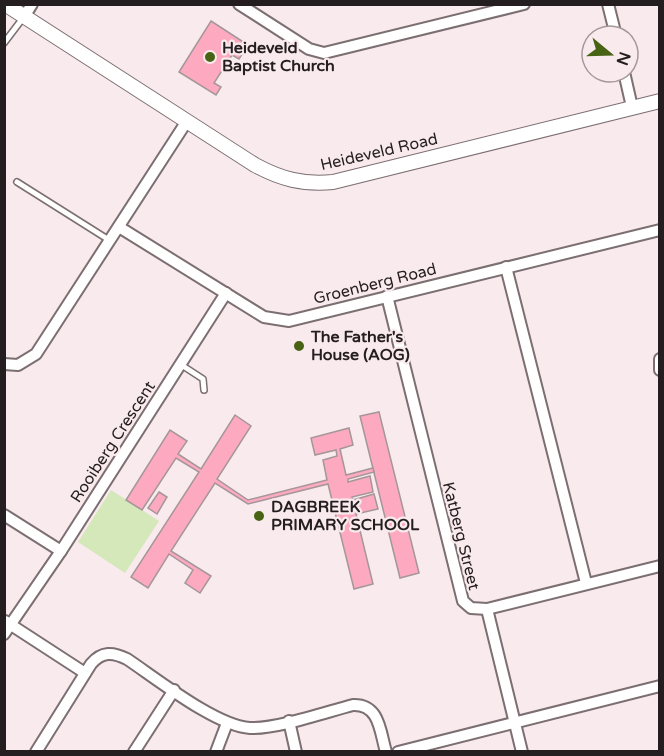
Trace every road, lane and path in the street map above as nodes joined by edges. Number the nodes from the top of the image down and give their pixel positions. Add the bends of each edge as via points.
1 (5, 4) edge
2 (239, 4) edge
3 (524, 4) edge
4 (608, 4) edge
5 (28, 11) edge
6 (613, 24) edge
7 (4, 43) edge
8 (627, 84) edge
9 (660, 101) edge
10 (632, 107) junction
11 (187, 121) junction
12 (17, 182) dead end
13 (119, 227) junction
14 (660, 230) edge
15 (110, 240) junction
16 (506, 267) junction
17 (226, 293) junction
18 (387, 296) junction
19 (660, 359) edge
20 (4, 364) edge
21 (180, 364) junction
22 (660, 370) edge
23 (204, 390) dead end
24 (4, 515) edge
25 (61, 551) junction
26 (660, 566) edge
27 (586, 583) junction
28 (487, 609) junction
29 (7, 626) edge
30 (85, 673) junction
31 (660, 686) edge
32 (174, 690) junction
33 (289, 721) junction
34 (227, 723) junction
35 (515, 724) junction
36 (36, 752) edge
37 (134, 752) edge
38 (216, 752) edge
39 (296, 752) edge
40 (386, 752) edge
41 (398, 752) edge
42 (522, 752) edge

1 - 5 street, Heideveld Road
2 - 3 street via 309,49 324,53
4 - 6 street
5 - 7 lane
5 - 11 street, Heideveld Road
8 - 10 street
9 - 10 street, Heideveld Road
10 - 11 street, Heideveld Road via 318,184 290,181 272,174
11 - 13 street
12 - 15 lane
13 - 15 street
13 - 17 street, Groenberg Road
14 - 16 street, Groenberg Road
15 - 20 street via 36,354 25,362
16 - 18 street, Groenberg Road
16 - 27 street
17 - 18 street, Groenberg Road via 264,317 279,321
17 - 21 street, Rooiberg Crescent
18 - 28 street, Katberg Street via 460,596 471,608
19 - 22 street
21 - 23 lane via 203,379
21 - 25 street, Rooiberg Crescent
24 - 25 street
25 - 29 street, Rooiberg Crescent
26 - 27 street
27 - 28 street
28 - 35 street, Katberg Street
29 - 30 street
30 - 32 street via 97,657 110,653 127,659
30 - 36 street
31 - 35 street
32 - 34 street
32 - 37 street
33 - 34 street via 250,728
33 - 39 street
33 - 40 street via 353,705 365,706 376,717
34 - 38 street
35 - 41 street
35 - 42 street, Katberg Street

